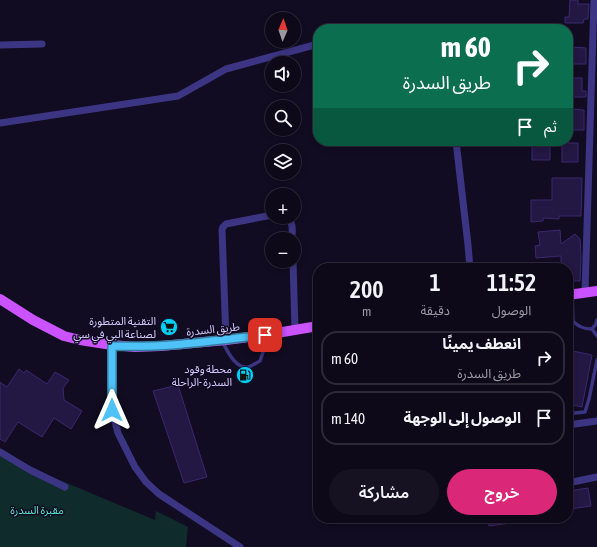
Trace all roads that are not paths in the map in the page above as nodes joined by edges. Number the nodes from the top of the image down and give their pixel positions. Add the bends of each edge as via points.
1 (594, 0) edge
2 (595, 16) edge
3 (42, 44) dead end
4 (0, 45) edge
5 (313, 45) edge
6 (595, 65) edge
7 (0, 123) edge
8 (593, 142) edge
9 (457, 146) edge
10 (265, 216) edge
11 (470, 263) edge
12 (293, 268) edge
13 (597, 290) edge
14 (585, 292) junction
15 (573, 294) edge
16 (0, 299) edge
17 (597, 320) edge
18 (573, 322) edge
19 (313, 327) edge
20 (295, 329) junction
21 (592, 329) junction
22 (265, 335) junction
23 (597, 336) edge
24 (224, 340) junction
25 (112, 346) junction
26 (597, 360) edge
27 (573, 413) edge
28 (597, 421) edge
29 (573, 424) edge
30 (0, 452) edge
31 (597, 477) edge
32 (573, 482) edge
33 (65, 487) dead end
34 (240, 547) edge

1 - 2 street
2 - 6 street
3 - 4 street
5 - 7 street via 226,69 178,96
6 - 8 street
8 - 14 street
9 - 11 street
10 - 24 street via 226,224 222,230
12 - 20 street
13 - 14 main road
14 - 15 main road
16 - 25 main road, طريق السدرة via 64,336
17 - 21 lane
18 - 21 lane via 583,329
19 - 20 main road, طريق السدرة
20 - 22 main road, طريق السدرة
21 - 23 lane
22 - 24 main road, طريق السدرة
22 - 24 lane via 264,352 260,362 248,367 241,366 234,360
24 - 25 main road, طريق السدرة via 161,346
25 - 34 street via 112,410 118,433 135,466 146,482 159,494
26 - 27 lane via 585,412
28 - 29 street
30 - 33 street
31 - 32 street

